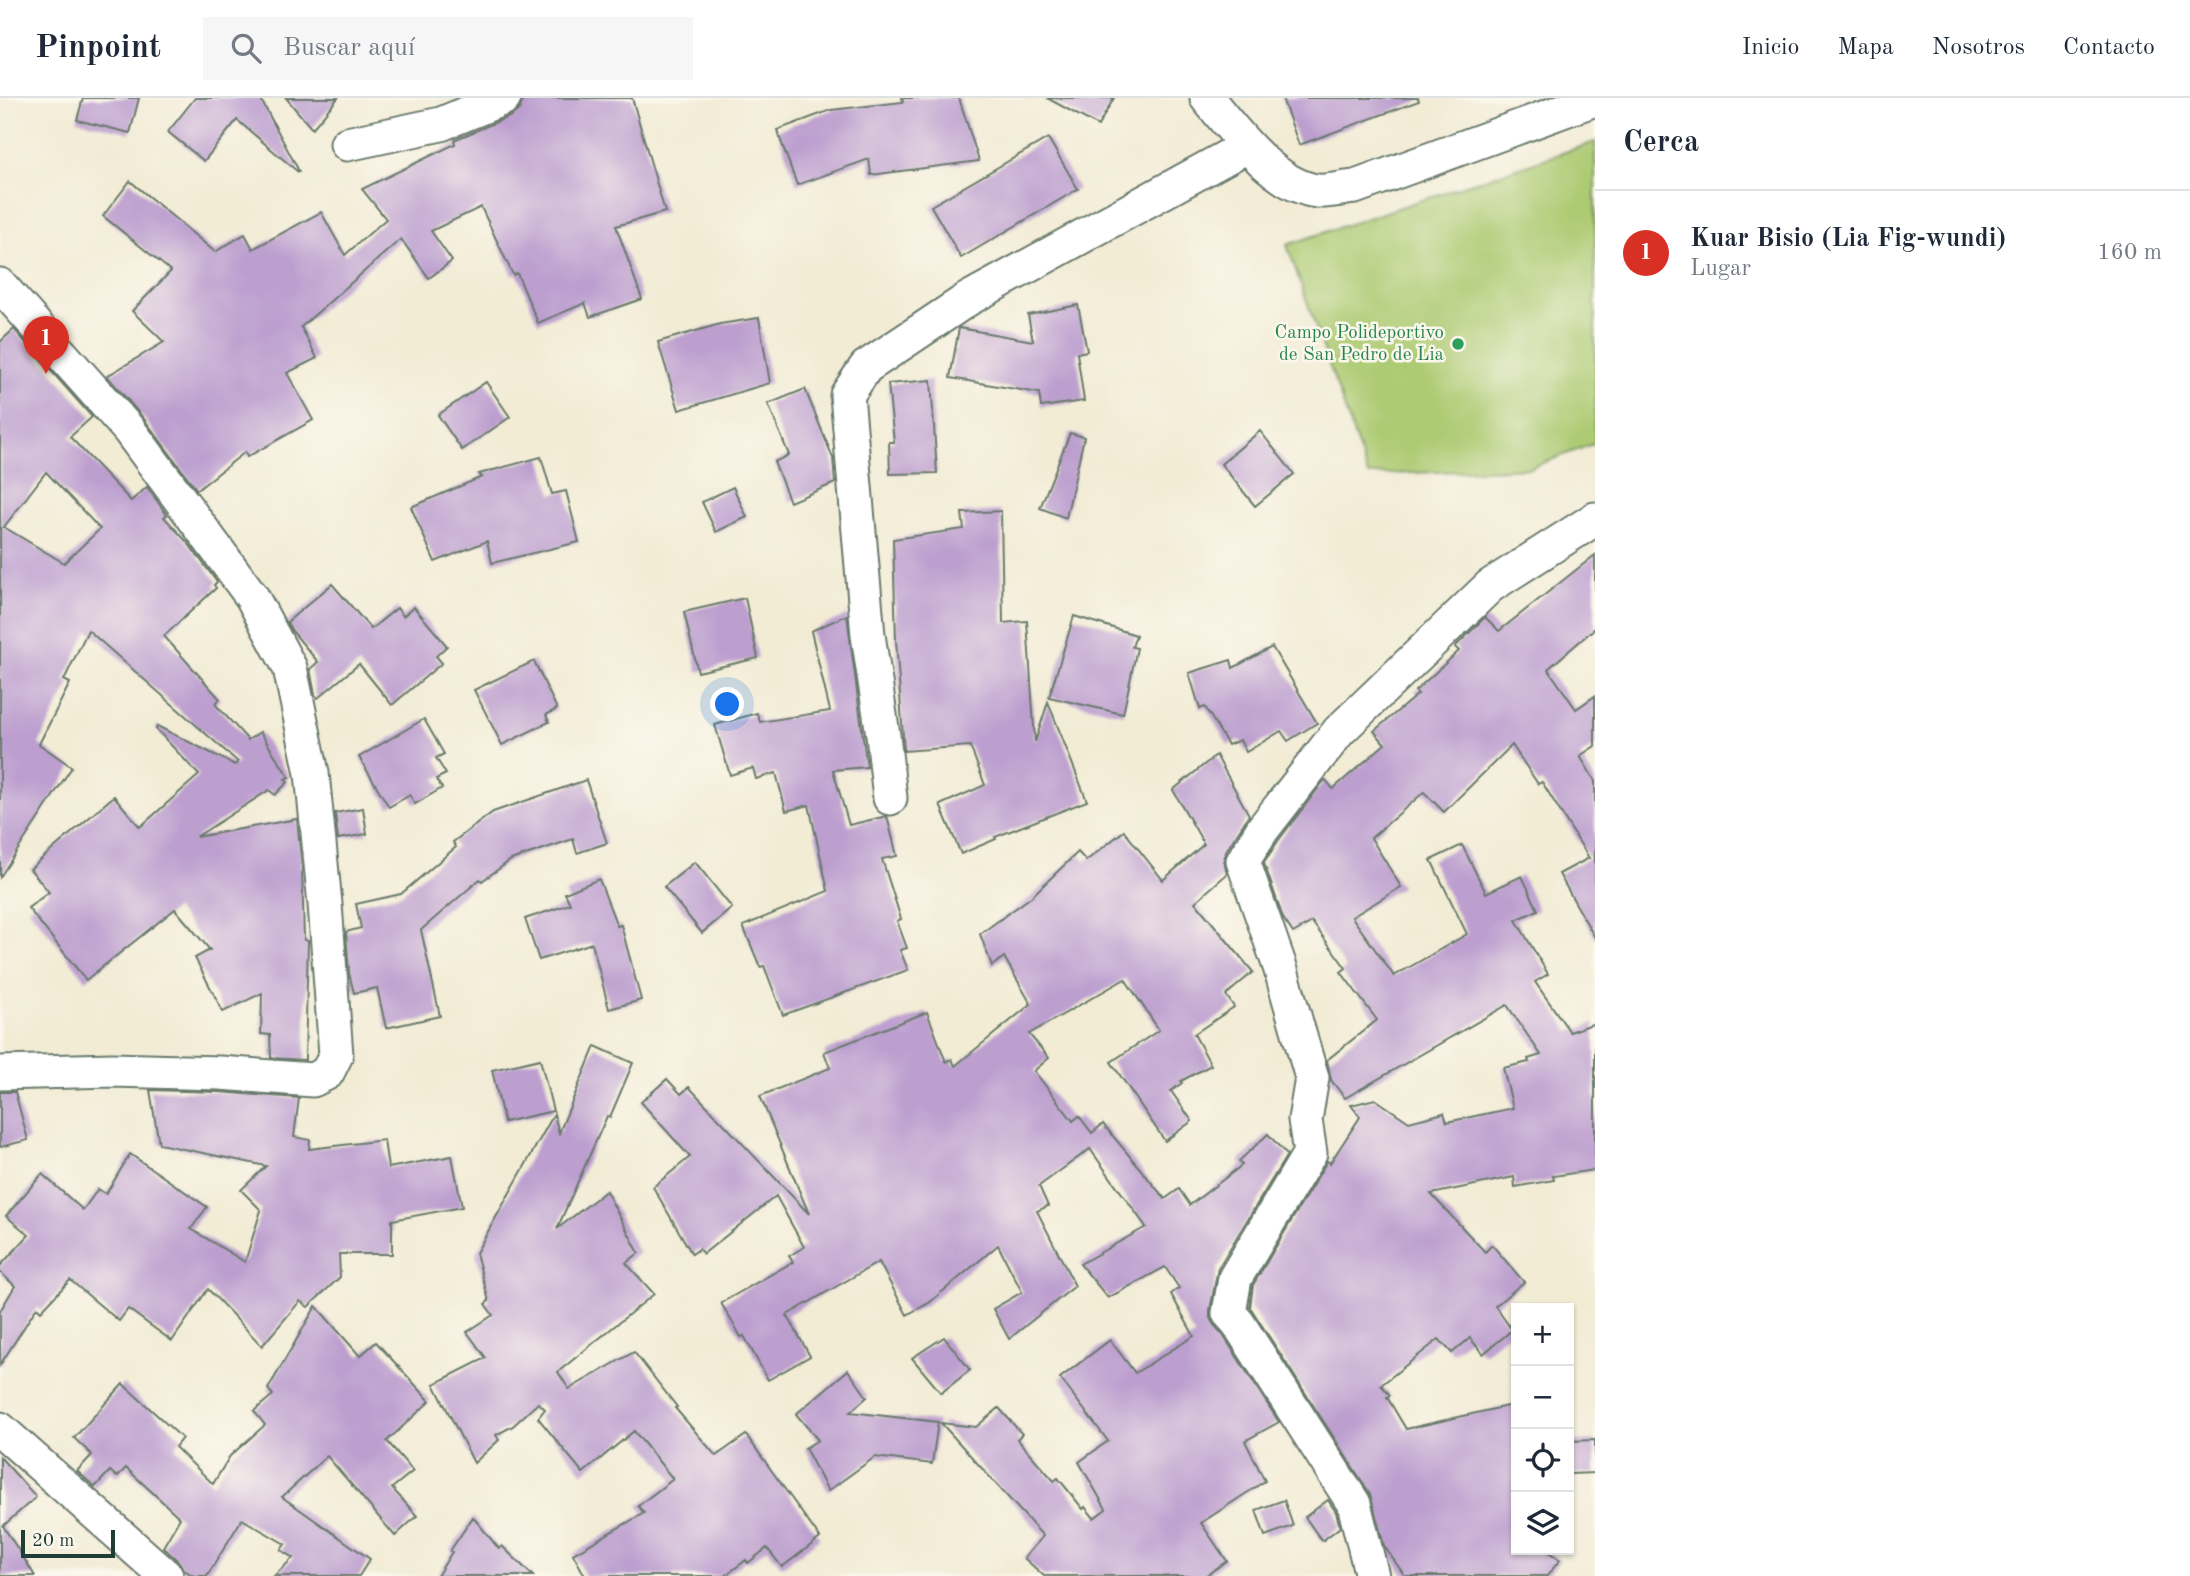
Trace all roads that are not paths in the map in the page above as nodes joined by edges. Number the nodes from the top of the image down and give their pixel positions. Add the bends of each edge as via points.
1 (504, 98) edge
2 (1207, 98) edge
3 (1595, 99) edge
4 (347, 144) dead end
5 (1247, 146) junction
6 (0, 285) edge
7 (1595, 519) edge
8 (890, 798) dead end
9 (0, 1073) edge
10 (0, 1429) edge
11 (166, 1576) edge
12 (1372, 1576) edge

1 - 4 street via 441,124
2 - 5 street
3 - 5 street via 1355,187 1317,191 1281,178
5 - 8 street via 968,299 866,367 847,395 868,635
6 - 9 street via 129,430 252,597 290,668 312,774 336,1055 327,1073 313,1080 112,1070
7 - 12 street via 1490,586 1339,731 1243,861 1312,1077 1305,1120 1310,1153 1235,1278 1229,1312 1354,1504
10 - 11 street

